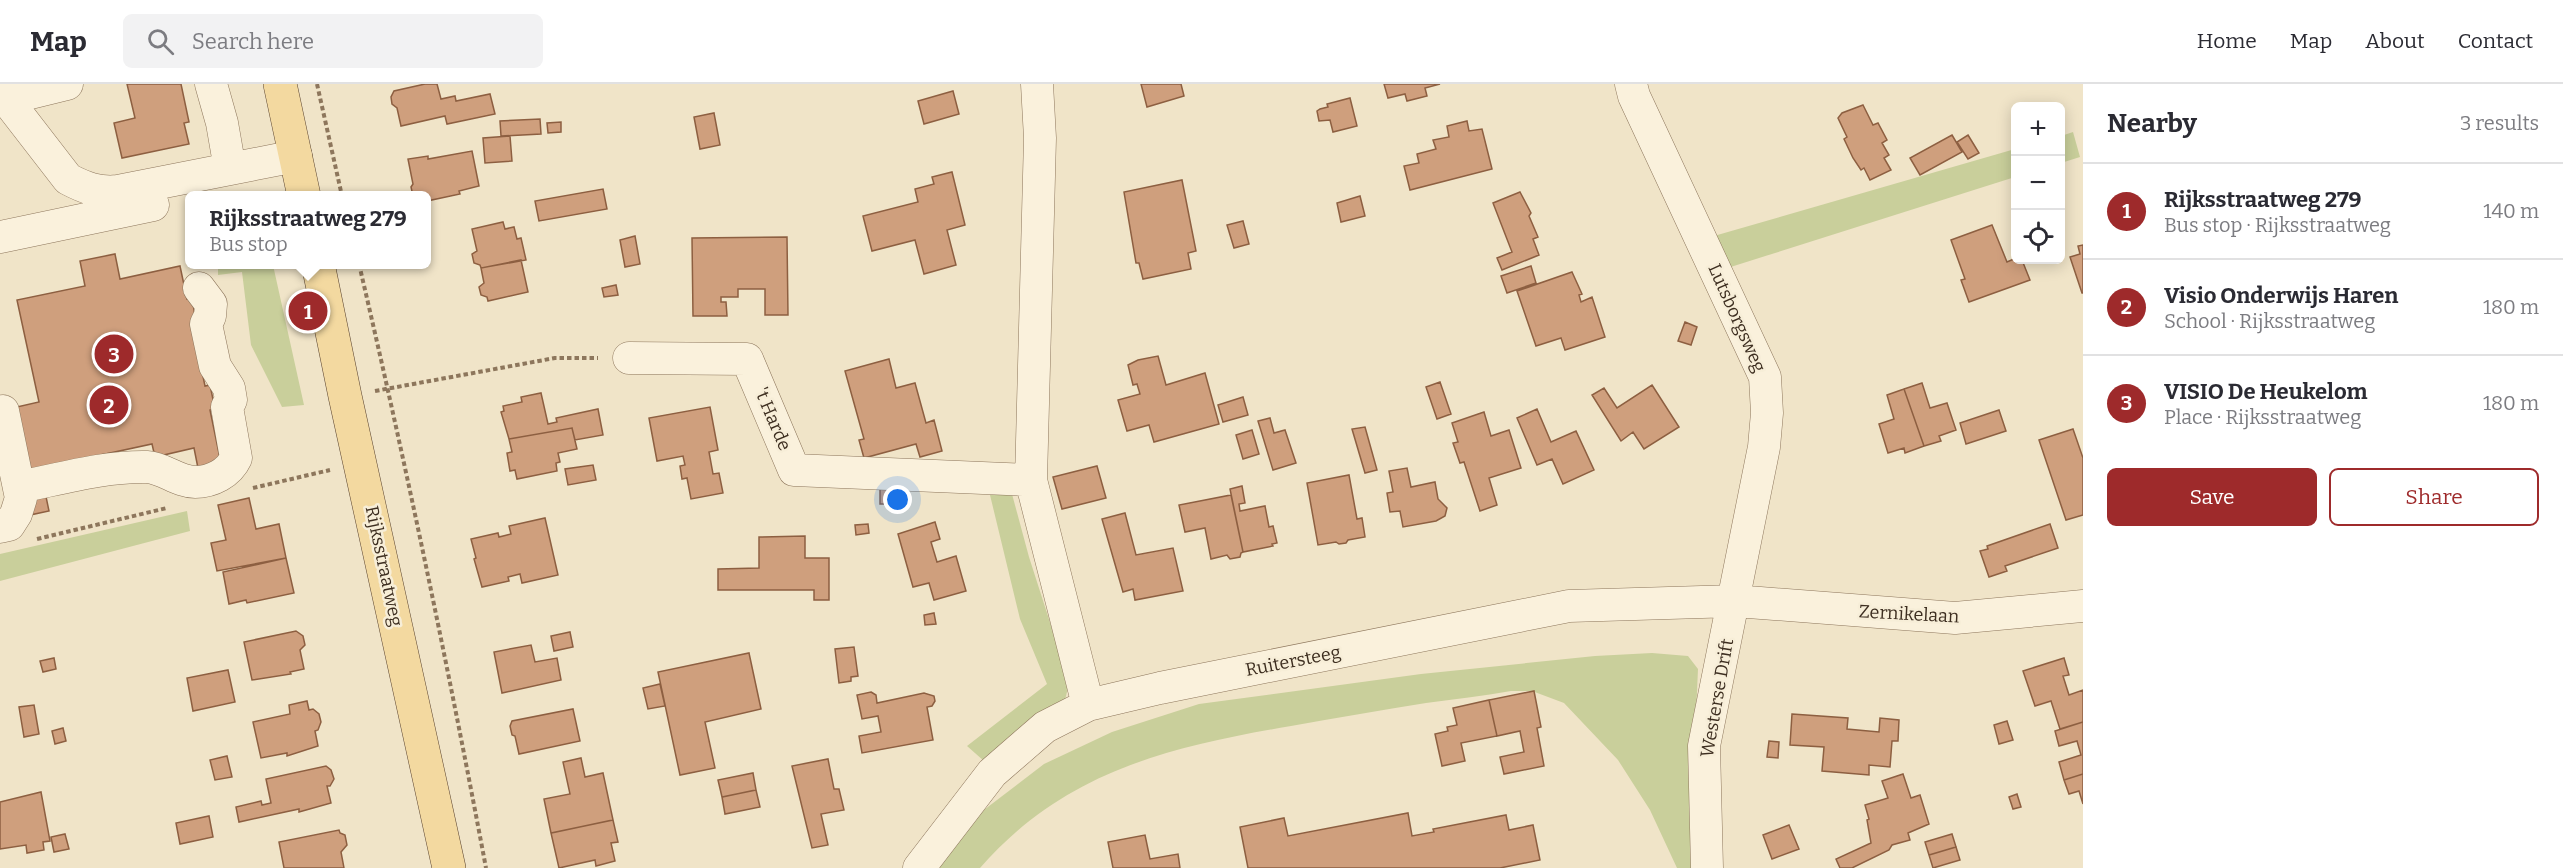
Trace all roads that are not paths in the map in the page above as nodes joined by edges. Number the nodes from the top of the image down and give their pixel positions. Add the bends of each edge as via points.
1 (67, 84) edge
2 (211, 84) edge
3 (280, 84) edge
4 (1037, 84) edge
5 (1631, 84) edge
6 (3, 95) edge
7 (231, 169) junction
8 (300, 176) edge
9 (84, 188) junction
10 (223, 191) edge
11 (185, 199) edge
12 (92, 225) junction
13 (0, 237) edge
14 (319, 269) edge
15 (199, 288) dead end
16 (629, 358) road end
17 (3, 411) dead end
18 (1031, 480) junction
19 (19, 487) junction
20 (0, 527) edge
21 (1735, 601) junction
22 (2083, 606) edge
23 (1088, 705) junction
24 (450, 868) edge
25 (920, 868) edge
26 (1707, 868) edge

1 - 6 street
2 - 7 street
3 - 8 main road
4 - 18 street via 1041,138
5 - 21 street, Lutsborgsweg via 1765,377 1764,447
6 - 9 street via 68,179
7 - 8 street
7 - 9 street via 118,191
8 - 10 street
9 - 12 street
11 - 12 street
12 - 13 street
14 - 24 main road, Rijksstraatweg
15 - 19 street via 211,304 206,324 215,366 229,388 231,400 227,407 236,458 225,474 195,482 148,467
16 - 18 street, 't Harde via 747,359 794,470
17 - 19 street
18 - 23 street
19 - 20 street via 21,498 16,514 9,525
21 - 22 street, Zernikelaan via 1954,618
21 - 23 street, Ruitersteeg via 1569,606
21 - 26 street, Westerse Drift via 1704,746
23 - 25 street, Ruitersteeg via 1045,727 992,773

